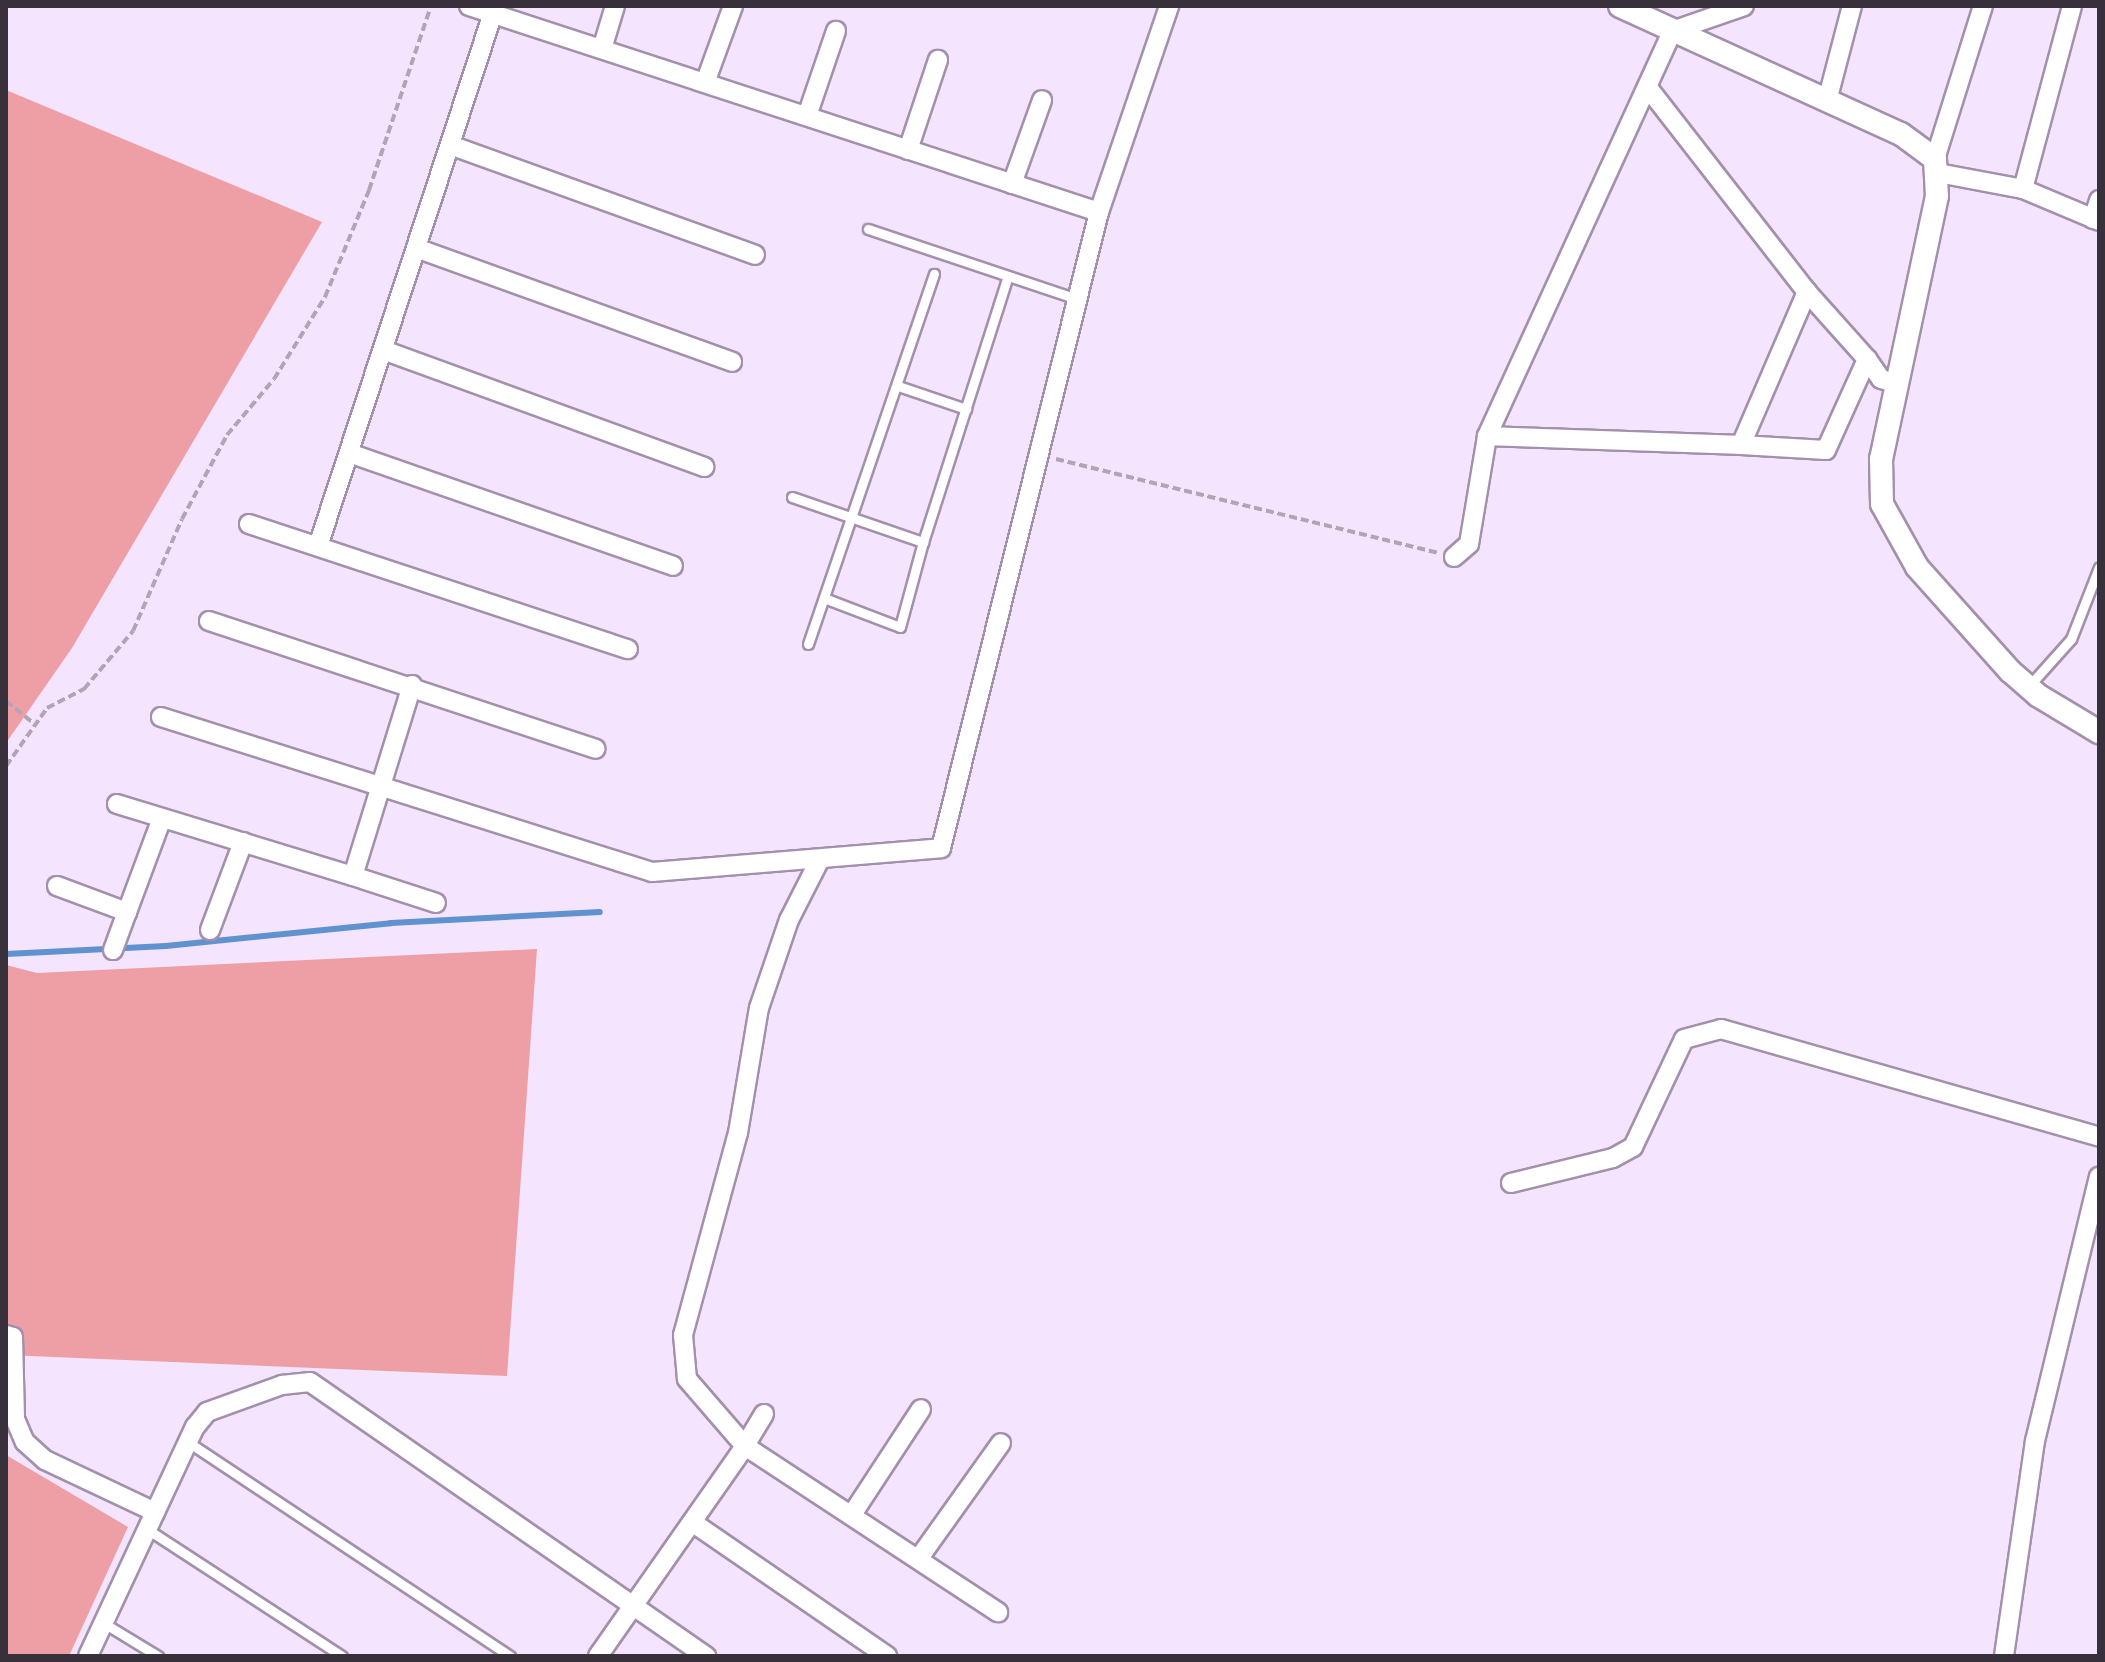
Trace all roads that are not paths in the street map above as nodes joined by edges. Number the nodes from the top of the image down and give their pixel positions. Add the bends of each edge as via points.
1 (469, 6) edge
2 (615, 6) edge
3 (733, 6) edge
4 (1169, 6) edge
5 (1744, 6) edge
6 (1852, 6) edge
7 (1983, 6) edge
8 (2072, 6) edge
9 (1631, 8) edge
10 (501, 12) edge
11 (836, 31) dead end
12 (1672, 31) junction
13 (602, 49) junction
14 (938, 60) dead end
15 (705, 83) junction
16 (1649, 89) junction
17 (1042, 100) dead end
18 (1827, 101) junction
19 (807, 116) junction
20 (450, 145) junction
21 (908, 150) junction
22 (1937, 166) junction
23 (1012, 184) junction
24 (2023, 189) junction
25 (2099, 200) edge
26 (1099, 212) junction
27 (2096, 220) edge
28 (868, 229) dead end
29 (416, 248) junction
30 (755, 255) dead end
31 (934, 274) dead end
32 (1008, 276) junction
33 (1807, 292) junction
34 (1080, 300) junction
35 (383, 350) junction
36 (1867, 359) junction
37 (732, 362) dead end
38 (1897, 384) junction
39 (898, 386) junction
40 (966, 409) junction
41 (1487, 436) junction
42 (1741, 445) junction
43 (349, 453) junction
44 (704, 467) dead end
45 (792, 497) dead end
46 (852, 518) junction
47 (249, 524) dead end
48 (923, 542) junction
49 (318, 546) junction
50 (1454, 557) road end
51 (673, 566) dead end
52 (2099, 567) edge
53 (824, 598) junction
54 (209, 621) dead end
55 (808, 644) dead end
56 (628, 649) dead end
57 (412, 685) junction
58 (2028, 687) junction
59 (161, 717) dead end
60 (2099, 732) edge
61 (595, 749) dead end
62 (381, 785) junction
63 (117, 804) dead end
64 (162, 818) junction
65 (243, 842) junction
66 (819, 861) junction
67 (353, 876) junction
68 (57, 886) dead end
69 (436, 903) dead end
70 (127, 912) junction
71 (210, 930) dead end
72 (113, 950) dead end
73 (2099, 1137) edge
74 (2099, 1177) edge
75 (1511, 1183) dead end
76 (6, 1335) edge
77 (921, 1409) dead end
78 (764, 1414) dead end
79 (188, 1442) junction
80 (1001, 1443) dead end
81 (745, 1446) junction
82 (853, 1513) junction
83 (151, 1520) junction
84 (692, 1522) junction
85 (919, 1558) junction
86 (634, 1604) junction
87 (998, 1612) dead end
88 (102, 1622) junction
89 (88, 1656) edge
90 (158, 1656) edge
91 (342, 1656) edge
92 (510, 1656) edge
93 (598, 1656) edge
94 (706, 1656) edge
95 (887, 1656) edge
96 (2004, 1656) edge

1 - 10 street
2 - 13 street
3 - 15 street
4 - 26 street
5 - 12 street
6 - 18 street
7 - 22 street
8 - 24 street
9 - 12 street
10 - 13 street
10 - 20 street
11 - 19 street
12 - 16 street
12 - 18 street
13 - 15 street
14 - 21 street
15 - 19 street
16 - 33 street
16 - 41 street
17 - 23 street
18 - 22 street via 1909,139
19 - 21 street
20 - 29 street
20 - 30 street
21 - 23 street
22 - 24 street
22 - 38 street
23 - 26 street
24 - 27 street
25 - 27 street
26 - 34 street
28 - 32 lane
29 - 35 street
29 - 37 street
31 - 39 lane
32 - 34 lane
32 - 40 lane
33 - 36 street
33 - 42 street
34 - 66 street via 941,848
35 - 43 street
35 - 44 street
36 - 38 street via 1881,379
36 - 42 street via 1826,450
38 - 58 street via 1879,477 1887,518 1917,567
39 - 40 lane
39 - 46 lane
40 - 48 lane
41 - 42 street
41 - 50 street via 1469,544
43 - 49 street
43 - 51 street
45 - 46 lane
46 - 48 lane
46 - 53 lane
47 - 49 street
48 - 53 lane via 900,627
49 - 56 street
52 - 58 lane via 2071,639
53 - 55 lane
54 - 57 street
57 - 61 street
57 - 62 street
58 - 60 street
59 - 62 street
62 - 66 street via 652,872
62 - 67 street
63 - 64 street
64 - 65 street
64 - 70 street
65 - 67 street
65 - 71 street
66 - 81 street via 789,920 759,1008 738,1133 683,1335 687,1379
67 - 69 street
68 - 70 street
70 - 72 street
73 - 75 street via 1721,1029 1684,1039 1633,1147 1613,1158
74 - 96 street via 2035,1441
76 - 83 street via 13,1337 15,1419 25,1442 45,1460
77 - 82 street
78 - 81 street
79 - 83 street
79 - 86 street via 207,1412 282,1385 310,1382
79 - 92 lane
80 - 85 street
81 - 82 street
81 - 84 street
82 - 85 street
83 - 88 street
83 - 91 lane
84 - 86 street
84 - 95 street
85 - 87 street
86 - 93 street
86 - 94 street
88 - 89 street
88 - 90 lane

